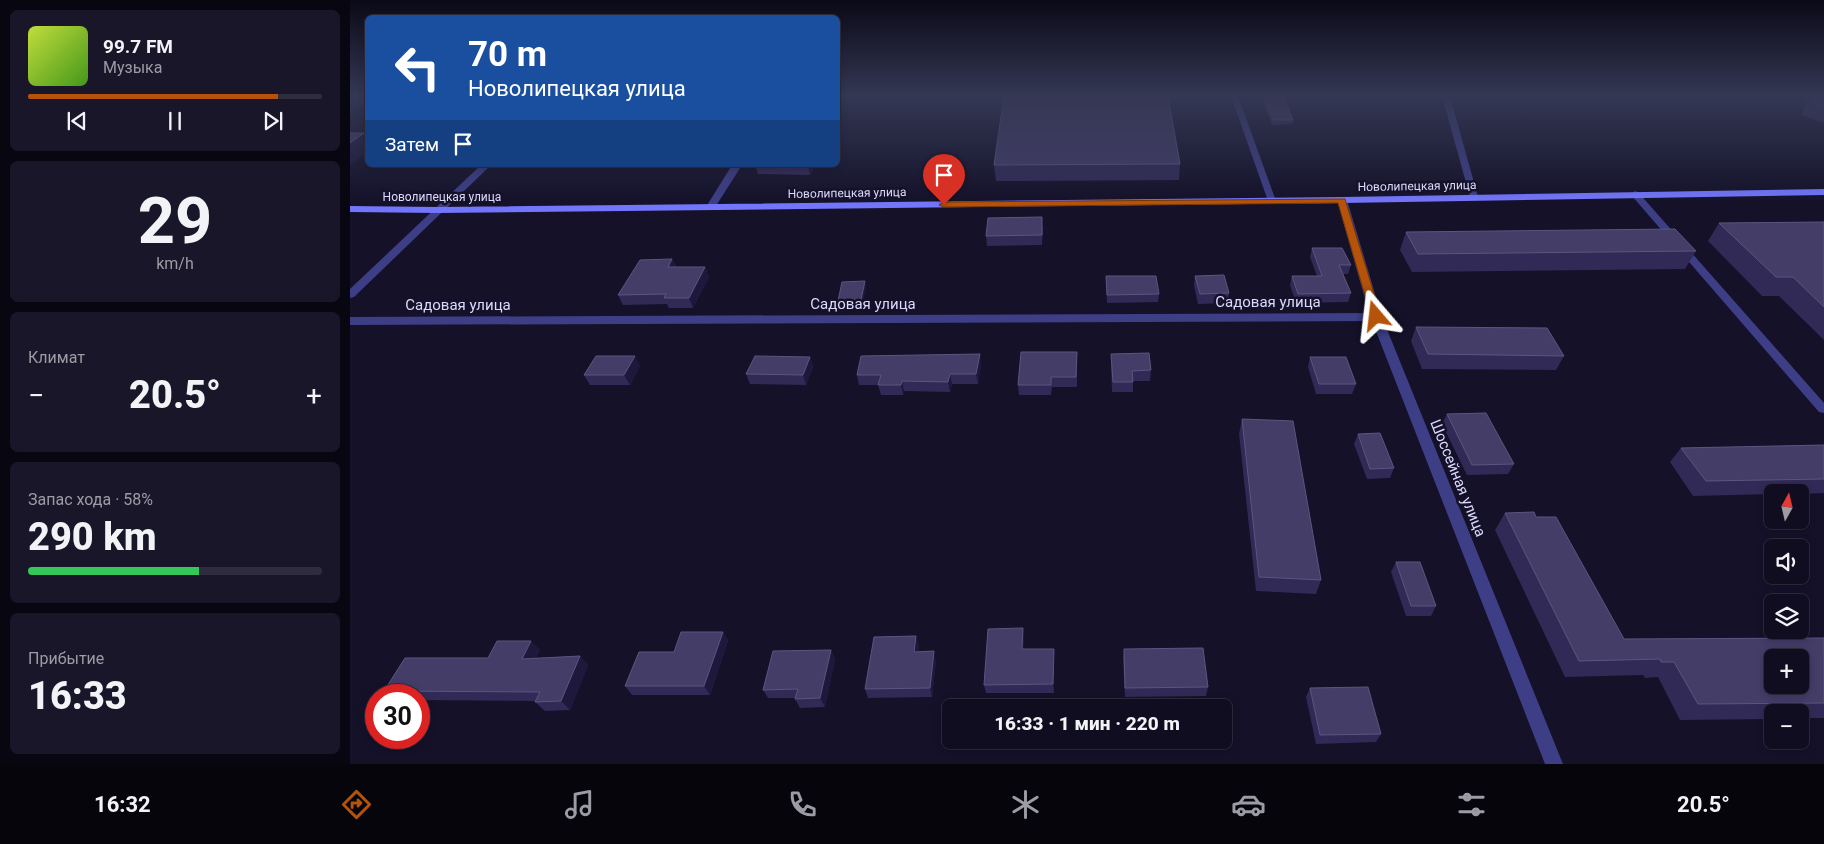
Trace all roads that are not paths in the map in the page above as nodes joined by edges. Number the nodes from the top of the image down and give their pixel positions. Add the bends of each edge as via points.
1 (1247, 132) edge
2 (1456, 132) edge
3 (484, 167) edge
4 (736, 167) edge
5 (1824, 192) edge
6 (1635, 194) junction
7 (1474, 197) junction
8 (1342, 200) junction
9 (1272, 201) junction
10 (712, 207) junction
11 (350, 209) edge
12 (438, 210) junction
13 (350, 295) edge
14 (1376, 316) junction
15 (350, 321) edge
16 (1823, 410) edge
17 (1554, 764) edge

1 - 9 lane
2 - 7 lane
3 - 12 street
4 - 10 street
5 - 6 street, Новолипецкая улица
6 - 7 street, Новолипецкая улица
6 - 16 lane
7 - 8 street, Новолипецкая улица
8 - 9 street, Новолипецкая улица
8 - 14 street, Шоссейная улица
9 - 10 street, Новолипецкая улица
10 - 12 street, Новолипецкая улица
11 - 12 street, Новолипецкая улица
12 - 13 street
14 - 15 street, Садовая улица
14 - 17 street, Шоссейная улица

